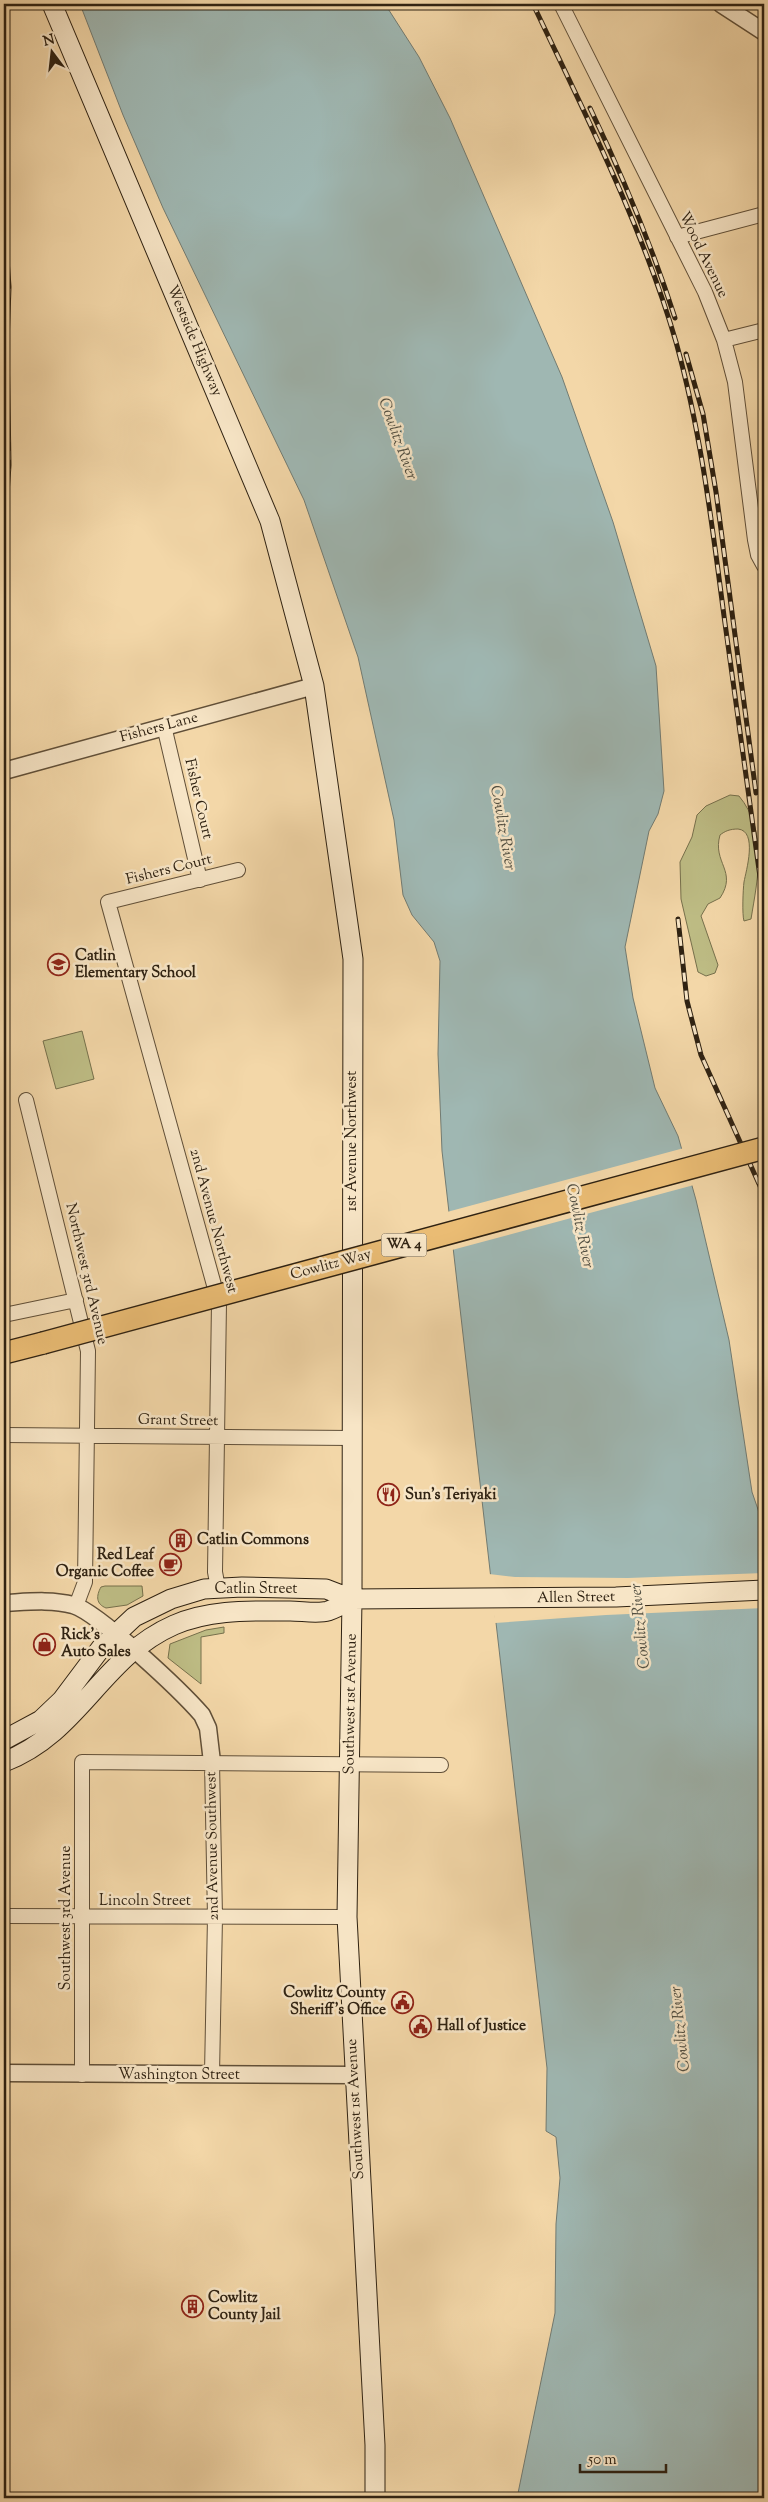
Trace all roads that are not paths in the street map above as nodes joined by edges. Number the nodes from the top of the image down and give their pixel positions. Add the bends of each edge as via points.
1 (52, 4) edge
2 (561, 4) edge
3 (721, 4) edge
4 (764, 32) edge
5 (764, 214) edge
6 (677, 237) junction
7 (764, 330) edge
8 (724, 340) junction
9 (764, 566) edge
10 (314, 686) junction
11 (164, 726) junction
12 (4, 771) edge
13 (238, 870) dead end
14 (200, 880) junction
15 (108, 902) joint
16 (26, 1100) dead end
17 (764, 1148) edge
18 (76, 1300) junction
19 (4, 1315) edge
20 (4, 1353) edge
21 (4, 1435) edge
22 (86, 1435) junction
23 (216, 1438) junction
24 (352, 1438) junction
25 (218, 1588) junction
26 (764, 1590) edge
27 (352, 1599) junction
28 (4, 1602) edge
29 (76, 1606) junction
30 (115, 1634) junction
31 (132, 1650) junction
32 (4, 1740) edge
33 (4, 1762) edge
34 (212, 1762) junction
35 (349, 1764) junction
36 (441, 1765) dead end
37 (4, 1916) edge
38 (82, 1917) junction
39 (214, 1917) junction
40 (347, 1917) junction
41 (4, 2073) edge
42 (212, 2074) junction
43 (82, 2075) junction
44 (354, 2075) junction
45 (375, 2498) edge

1 - 10 main road, Westside Highway via 270,521
2 - 6 street, Wood Avenue
3 - 4 street
5 - 6 street
6 - 8 street, Wood Avenue via 705,292
7 - 8 street
8 - 9 street, Wood Avenue via 735,382 755,540
10 - 11 street, Fishers Lane
10 - 24 main road, 1st Avenue Northwest via 353,959
11 - 12 street, Fishers Lane
11 - 14 street, Fisher Court
13 - 14 street, Fishers Court
14 - 15 street, Fishers Court
15 - 23 street, 2nd Avenue Northwest via 218,1303
16 - 18 street, Northwest 3rd Avenue
17 - 20 main road, Cowlitz Way / WA 4, bridge
18 - 19 street
18 - 22 street, Northwest 3rd Avenue via 88,1351
21 - 22 street, Grant Street
22 - 23 street, Grant Street
22 - 29 street, Northwest 3rd Avenue via 85,1582
23 - 24 street, Grant Street
23 - 25 street, 2nd Avenue Northwest via 215,1572
24 - 27 main road, 1st Avenue Northwest
25 - 27 main road, Catlin Street via 326,1589
25 - 30 main road, Catlin Street via 190,1593 152,1608 134,1617
26 - 27 main road, Allen Street via 616,1597
27 - 31 main road via 327,1611 238,1611 201,1616 173,1625
27 - 35 main road, Southwest 1st Avenue
28 - 29 street via 60,1602
29 - 30 street, 2nd Avenue Southwest
30 - 31 street, 2nd Avenue Southwest
30 - 32 main road, Catlin Street via 55,1707 36,1723
31 - 33 main road via 49,1738
31 - 34 street, 2nd Avenue Southwest via 202,1715 208,1728
34 - 35 street
34 - 38 street, Southwest 3rd Avenue via 82,1762
34 - 39 street, 2nd Avenue Southwest
35 - 36 street
35 - 40 main road, Southwest 1st Avenue
37 - 38 street, Lincoln Street
38 - 39 street, Lincoln Street
38 - 43 street, Southwest 3rd Avenue
39 - 40 street, Lincoln Street
39 - 42 street, 2nd Avenue Southwest
40 - 44 main road, Southwest 1st Avenue
41 - 43 street, Washington Street
42 - 43 street, Washington Street
42 - 44 street, Washington Street
44 - 45 main road, Southwest 1st Avenue via 375,2445

